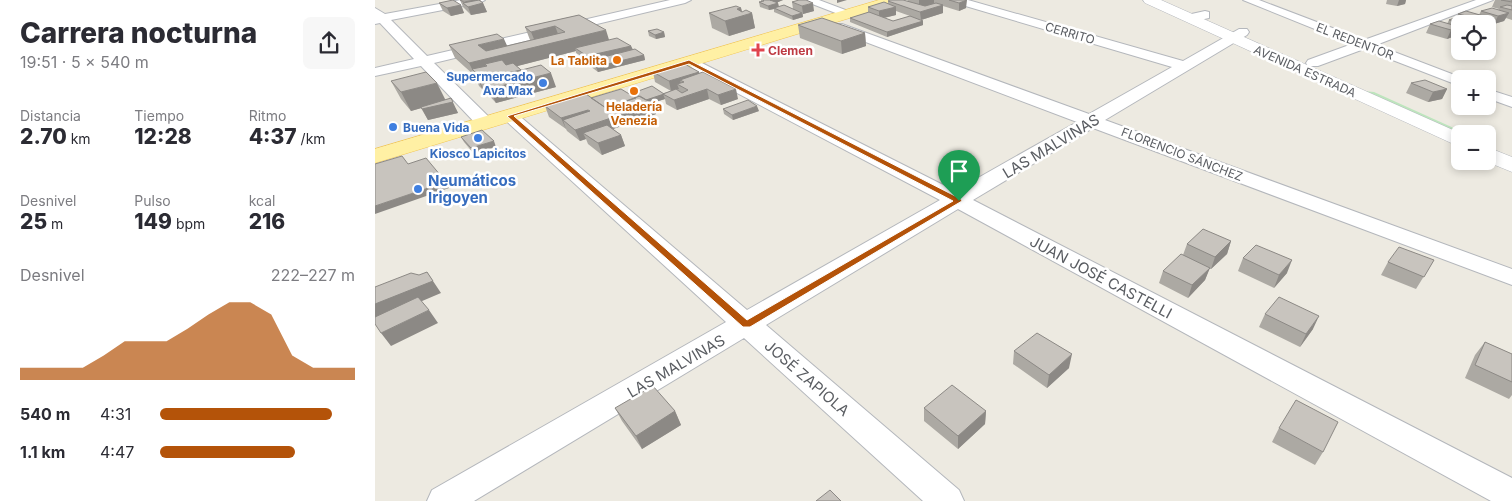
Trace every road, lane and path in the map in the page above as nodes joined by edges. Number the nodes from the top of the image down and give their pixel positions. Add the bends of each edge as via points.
1 (479, 0) edge
2 (685, 0) edge
3 (807, 0) edge
4 (894, 0) edge
5 (955, 0) edge
6 (1150, 0) edge
7 (1170, 0) edge
8 (1249, 0) edge
9 (1487, 0) edge
10 (850, 14) junction
11 (377, 17) edge
12 (1198, 17) junction
13 (824, 22) junction
14 (1237, 35) junction
15 (1363, 45) junction
16 (423, 61) junction
17 (689, 62) junction
18 (1313, 63) junction
19 (1184, 66) junction
20 (375, 72) edge
21 (1451, 79) edge
22 (1362, 90) junction
23 (1496, 96) edge
24 (1512, 102) edge
25 (510, 116) junction
26 (1093, 120) junction
27 (485, 123) junction
28 (1453, 125) edge
29 (1451, 136) edge
30 (1496, 143) edge
31 (1512, 150) edge
32 (375, 156) edge
33 (1496, 158) edge
34 (1512, 165) edge
35 (959, 201) junction
36 (1512, 277) edge
37 (746, 325) junction
38 (1512, 495) edge
39 (444, 501) edge
40 (947, 501) edge

1 - 11 street
2 - 16 street
3 - 10 street
4 - 10 main road
5 - 19 street, CERRITO
6 - 12 main road, AVENIDA ESTRADA
7 - 12 main road, AVENIDA ESTRADA
8 - 15 street, EL REDENTOR
9 - 15 street
10 - 13 main road
11 - 16 street
12 - 14 main road, AVENIDA ESTRADA
13 - 17 main road
13 - 26 street, FLORENCIO SÁNCHEZ
14 - 18 main road, AVENIDA ESTRADA
14 - 19 street, LAS MALVINAS
14 - 22 main road, AVENIDA ESTRADA
15 - 18 street
15 - 21 street, EL REDENTOR
16 - 20 street
16 - 27 street
17 - 25 main road
17 - 35 street, JUAN JOSÉ CASTELLI
18 - 22 main road, AVENIDA ESTRADA
19 - 26 street, LAS MALVINAS
22 - 28 main road, AVENIDA ESTRADA
22 - 29 main road, AVENIDA ESTRADA
23 - 24 street
25 - 27 main road
25 - 37 street, JOSÉ ZAPIOLA
26 - 35 street, LAS MALVINAS
26 - 36 street, FLORENCIO SÁNCHEZ
27 - 32 main road
30 - 31 main road
33 - 34 main road
35 - 37 street, LAS MALVINAS
35 - 38 street, JUAN JOSÉ CASTELLI
37 - 39 street, LAS MALVINAS
37 - 40 street, JOSÉ ZAPIOLA

